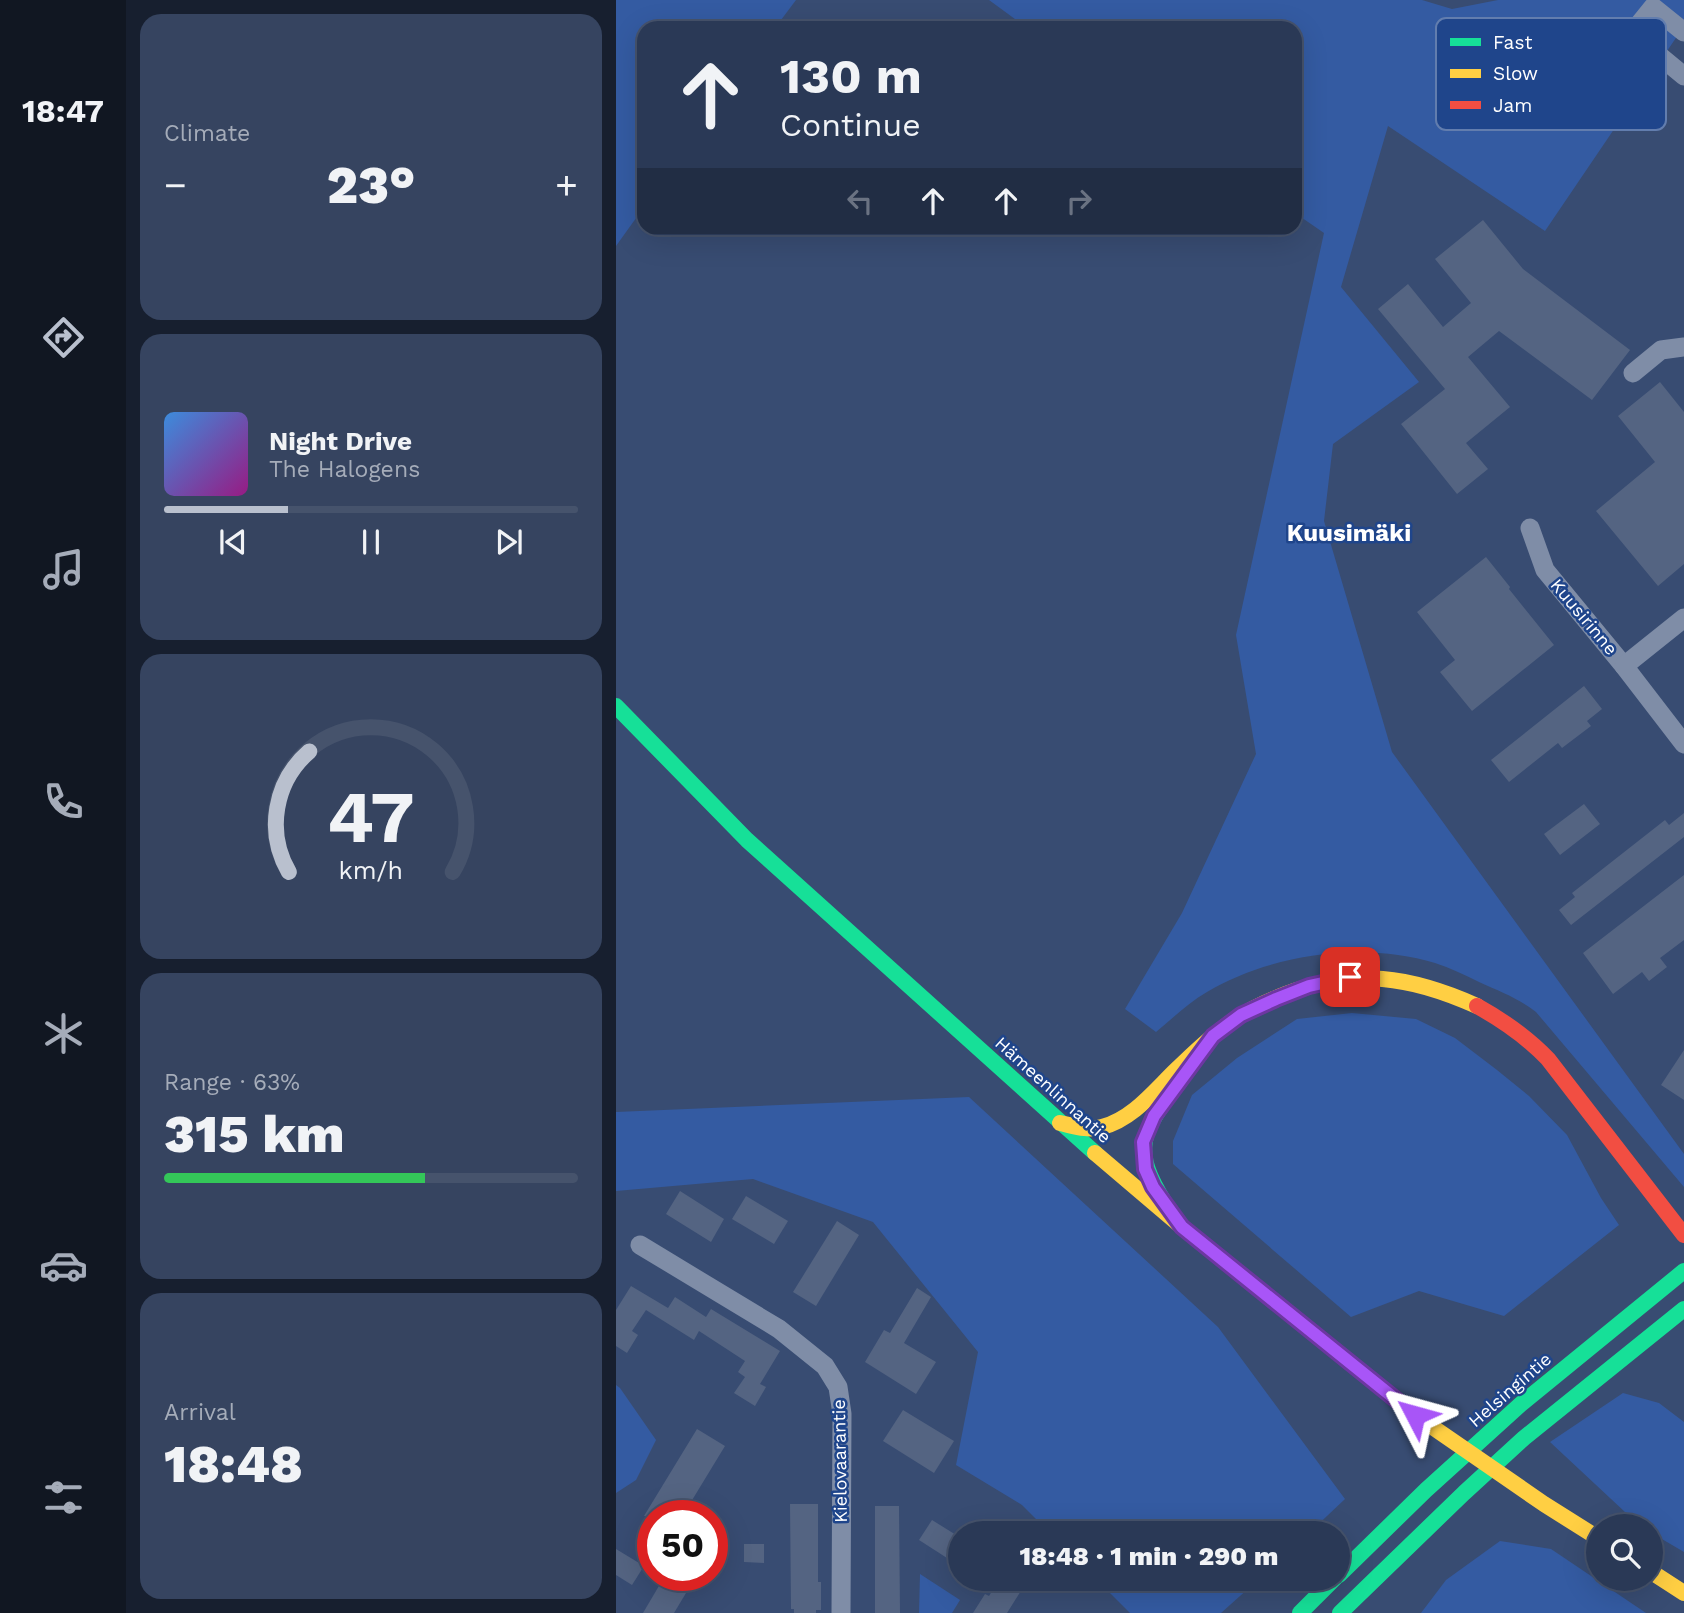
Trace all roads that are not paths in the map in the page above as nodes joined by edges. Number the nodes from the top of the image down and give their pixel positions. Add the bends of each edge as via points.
1 (1644, 18) edge
2 (1684, 32) edge
3 (1666, 61) edge
4 (1684, 76) edge
5 (1684, 347) edge
6 (1633, 373) dead end
7 (1530, 528) dead end
8 (1684, 618) edge
9 (1624, 666) junction
10 (616, 706) edge
11 (1684, 744) edge
12 (1213, 1036) junction
13 (1059, 1122) junction
14 (1182, 1227) junction
15 (1684, 1235) edge
16 (640, 1245) dead end
17 (1684, 1271) edge
18 (1684, 1309) edge
19 (1586, 1530) edge
20 (1350, 1564) edge
21 (1663, 1580) edge
22 (1322, 1591) edge
23 (1684, 1593) edge
24 (841, 1613) edge
25 (1300, 1613) edge
26 (1340, 1613) edge

1 - 2 street via 1653,7
3 - 4 street
5 - 6 street via 1661,350
7 - 9 street, Kuusirinne via 1545,569
8 - 9 street
9 - 11 street, Kuusirinne
10 - 13 main road, Hämeenlinnantie via 747,840
12 - 13 main road via 1110,1125 1090,1130
12 - 14 main road via 1154,1116 1143,1142 1145,1169 1153,1187
12 - 15 main road via 1241,1015 1276,999 1350,977 1388,979 1453,995 1486,1011 1539,1050
13 - 14 main road, Hämeenlinnantie
14 - 19 main road, Hämeenlinnantie via 1415,1415
16 - 24 street, Kielovaarantie via 779,1329 825,1366 838,1387 842,1414
17 - 20 main road, Helsingintie via 1521,1404
18 - 26 main road via 1524,1438
21 - 23 main road
22 - 25 main road

